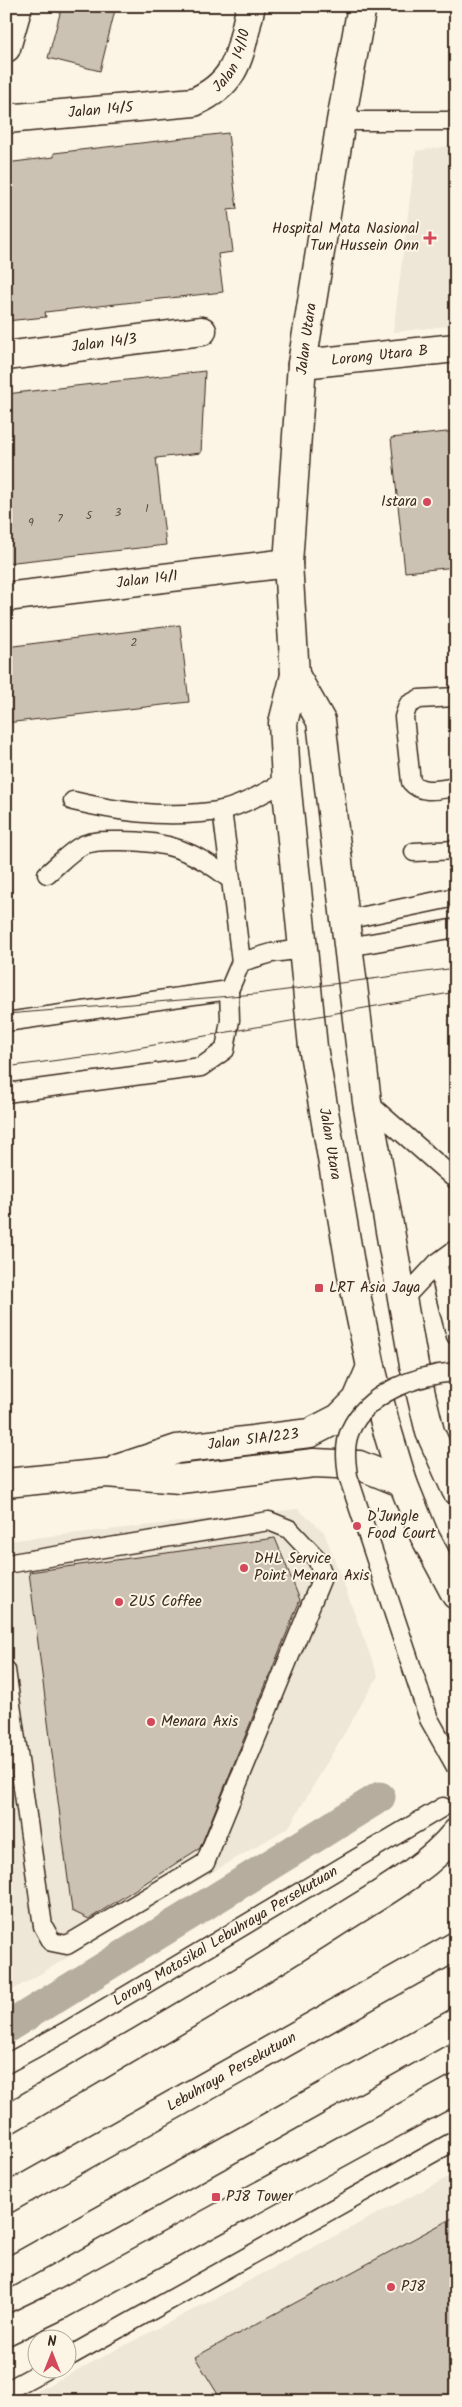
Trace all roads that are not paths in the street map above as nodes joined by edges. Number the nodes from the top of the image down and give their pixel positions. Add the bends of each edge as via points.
1 (18, 6) edge
2 (251, 6) edge
3 (362, 6) edge
4 (6, 48) edge
5 (194, 102) joint
6 (6, 119) edge
7 (341, 121) junction
8 (456, 121) edge
9 (202, 331) dead end
10 (456, 348) edge
11 (6, 356) edge
12 (302, 364) junction
13 (288, 563) junction
14 (6, 596) edge
15 (295, 675) junction
16 (456, 697) edge
17 (286, 781) junction
18 (456, 787) edge
19 (73, 801) dead end
20 (222, 810) junction
21 (164, 816) junction
22 (166, 844) junction
23 (456, 850) edge
24 (414, 852) dead end
25 (46, 874) dead end
26 (231, 880) junction
27 (456, 897) edge
28 (345, 920) junction
29 (456, 928) edge
30 (348, 947) junction
31 (303, 949) junction
32 (241, 962) junction
33 (229, 990) junction
34 (6, 1022) edge
35 (6, 1094) edge
36 (366, 1102) junction
37 (456, 1180) edge
38 (456, 1249) edge
39 (437, 1263) junction
40 (403, 1299) junction
41 (456, 1336) edge
42 (371, 1367) junction
43 (456, 1372) edge
44 (106, 1473) junction
45 (6, 1483) edge
46 (403, 1483) junction
47 (456, 1490) edge
48 (6, 1564) edge
49 (456, 1595) edge
50 (6, 1670) edge
51 (456, 1767) edge
52 (443, 1807) dead end
53 (456, 1833) edge
54 (456, 1946) edge
55 (456, 2024) edge
56 (6, 2064) edge
57 (456, 2089) edge
58 (6, 2120) edge
59 (456, 2140) edge
60 (6, 2199) edge
61 (6, 2274) edge
62 (6, 2331) edge
63 (78, 2351) edge
64 (28, 2379) edge
65 (6, 2391) edge

1 - 4 main road
2 - 5 main road, Jalan 14/10 via 235,67 227,81 214,93
3 - 7 main road, Jalan Utara
5 - 6 main road, Jalan 14/5
7 - 8 lane
7 - 12 main road, Jalan Utara
9 - 11 main road, Jalan 14/3
10 - 12 main road, Lorong Utara B
12 - 13 main road, Jalan Utara
13 - 14 main road, Jalan 14/1
13 - 15 main road, Jalan Utara
15 - 17 main road, Jalan Utara via 283,723
15 - 28 main road, Jalan Utara via 321,721
16 - 18 lane via 419,699 408,705 404,717 411,782 427,790
17 - 20 lane
17 - 31 main road, Jalan Utara
19 - 21 lane
20 - 21 lane
20 - 26 lane
21 - 22 lane
22 - 25 lane via 97,841 82,846
22 - 26 lane via 192,853
23 - 24 lane
26 - 32 lane
27 - 28 lane
28 - 30 main road, Jalan Utara
29 - 30 lane
30 - 36 main road, Jalan Utara
31 - 32 lane
31 - 42 main road, Jalan Utara via 313,1047
32 - 33 lane
33 - 34 lane
33 - 35 lane via 230,1020 225,1050 201,1067
36 - 37 lane
36 - 40 main road, Jalan Utara
38 - 39 lane
39 - 40 lane
39 - 41 lane
40 - 47 main road, Jalan Utara via 430,1432
42 - 44 main road, Jalan 51A/223 via 357,1400 340,1418 310,1433 177,1449
42 - 46 main road, Jalan Utara
43 - 51 lane, bridge via 415,1378 389,1390 363,1412 350,1431 346,1451 348,1476 429,1719
44 - 45 main road, Jalan 51A/223
44 - 46 main road, Jalan 51A/223 via 180,1479 314,1463 358,1465
46 - 49 main road, Jalan Utara via 424,1534
48 - 50 lane via 269,1521 289,1528 317,1560 323,1575 205,1863 67,1945 52,1942 43,1926
52 - 56 lane, Lorong Motosikal Lebuhraya Persekutuan
53 - 58 main road via 447,1844 397,1883 295,1949
54 - 60 main road, Lebuhraya Persekutuan
55 - 61 main road
57 - 62 main road
59 - 63 lane
64 - 65 lane

